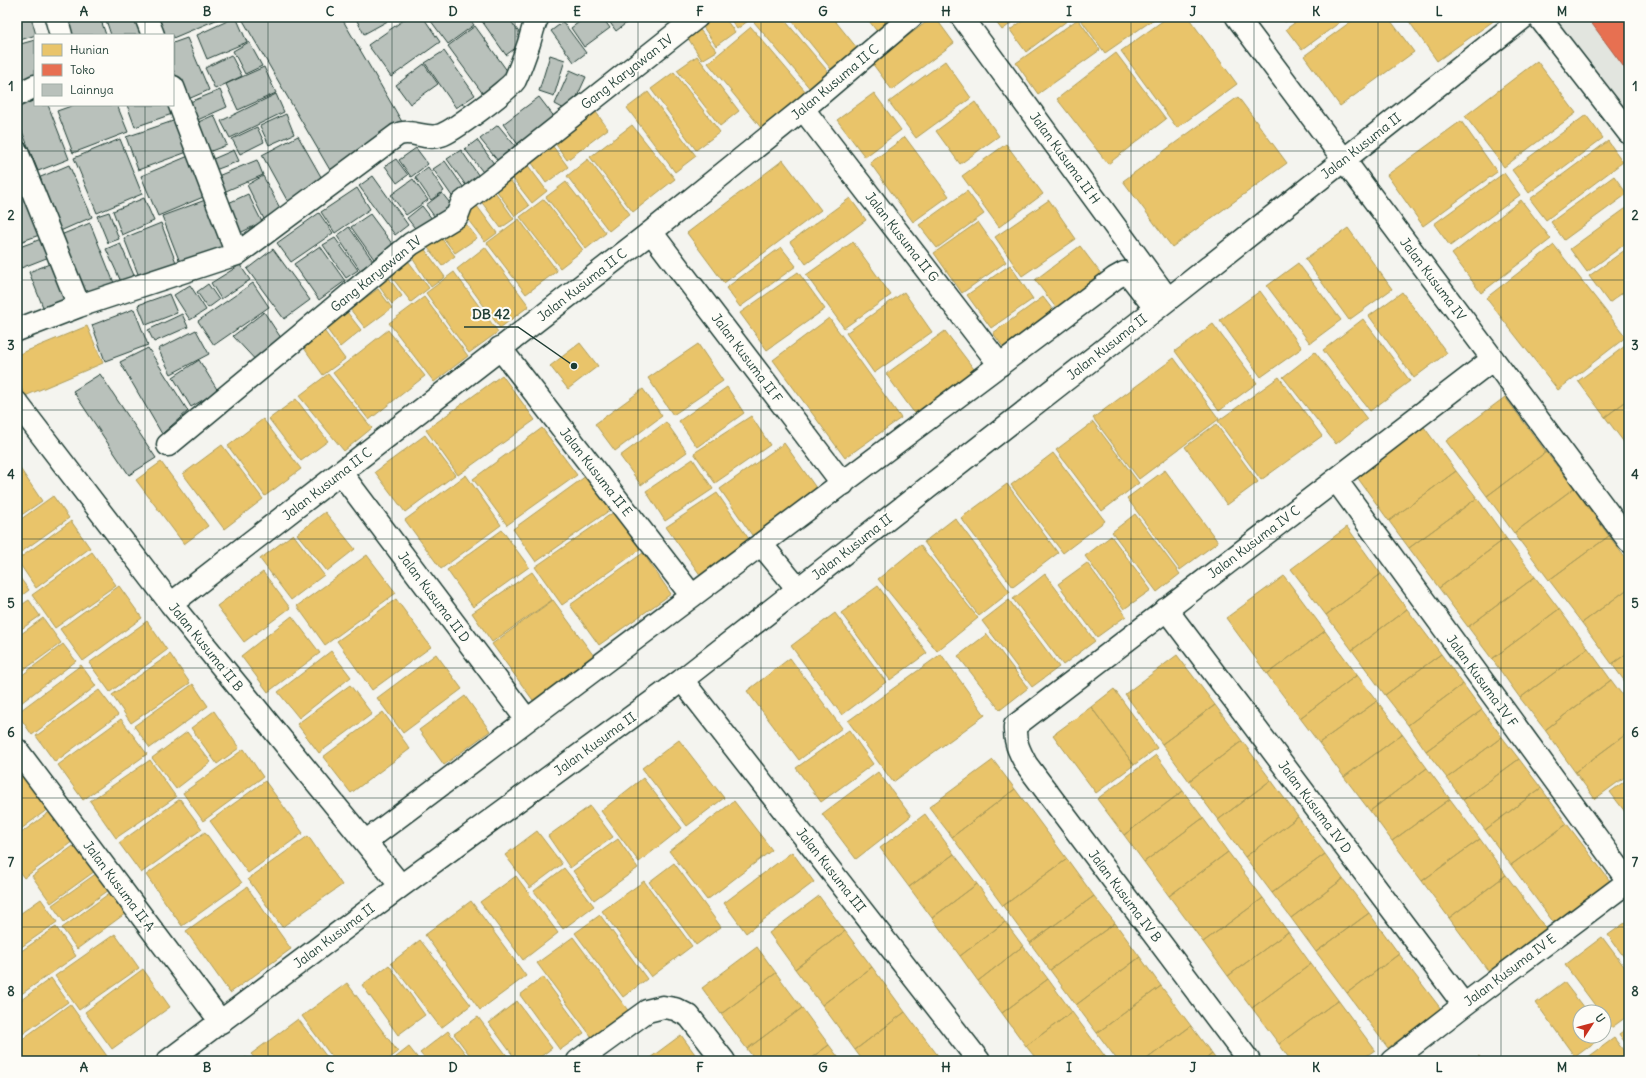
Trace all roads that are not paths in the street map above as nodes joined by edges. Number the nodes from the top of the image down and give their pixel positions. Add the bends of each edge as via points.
1 (56, 17) edge
2 (146, 17) edge
3 (538, 17) edge
4 (697, 17) edge
5 (911, 17) edge
6 (962, 17) edge
7 (1237, 17) edge
8 (1524, 17) edge
9 (1539, 17) edge
10 (61, 34) edge
11 (153, 34) edge
12 (34, 86) edge
13 (174, 90) edge
14 (17, 95) edge
15 (803, 109) junction
16 (1629, 133) edge
17 (17, 152) edge
18 (1344, 160) junction
19 (651, 232) junction
20 (237, 254) junction
21 (1162, 304) junction
22 (79, 306) junction
23 (17, 330) edge
24 (500, 348) junction
25 (1493, 359) junction
26 (1000, 365) junction
27 (17, 403) edge
28 (168, 444) dead end
29 (341, 474) junction
30 (1336, 480) junction
31 (842, 484) junction
32 (1629, 541) edge
33 (761, 544) junction
34 (798, 589) junction
35 (692, 596) junction
36 (171, 604) junction
37 (1166, 609) junction
38 (682, 680) junction
39 (527, 720) junction
40 (1015, 726) joint
41 (17, 750) edge
42 (365, 842) junction
43 (1629, 882) edge
44 (401, 886) junction
45 (1464, 1005) junction
46 (221, 1022) junction
47 (168, 1061) edge
48 (578, 1061) edge
49 (724, 1061) edge
50 (979, 1061) edge
51 (1249, 1061) edge
52 (1392, 1061) edge

1 - 10 street
2 - 11 street
3 - 20 street via 514,82 495,98 441,136 430,137 404,132 397,135
4 - 28 street, Gang Karyawan IV via 462,203 457,216 411,244
5 - 15 street, Jalan Kusuma II C
6 - 21 street, Jalan Kusuma II H
7 - 18 street, Jalan Kusuma IV
8 - 18 street, Jalan Kusuma II
9 - 16 street
12 - 14 street
13 - 20 street
15 - 19 street, Jalan Kusuma II C
15 - 26 street, Jalan Kusuma II G
17 - 22 street
18 - 21 street, Jalan Kusuma II
18 - 25 street, Jalan Kusuma IV
19 - 24 street, Jalan Kusuma II C
19 - 31 street, Jalan Kusuma II F
20 - 22 street
21 - 26 street via 1124,273
21 - 34 street, Jalan Kusuma II
22 - 23 street
24 - 29 street, Jalan Kusuma II C
24 - 35 street, Jalan Kusuma II E
25 - 30 street, Jalan Kusuma IV C
25 - 32 street, Jalan Kusuma IV
26 - 31 street
27 - 36 street, Jalan Kusuma II B
29 - 36 street, Jalan Kusuma II C
29 - 39 street, Jalan Kusuma II D
30 - 37 street, Jalan Kusuma IV C
30 - 43 street, Jalan Kusuma IV F
31 - 33 street
33 - 34 street
33 - 35 street
34 - 38 street, Jalan Kusuma II
35 - 39 street
36 - 42 street, Jalan Kusuma II B
37 - 40 street, Jalan Kusuma IV C
37 - 45 street, Jalan Kusuma IV D
38 - 44 street, Jalan Kusuma II
38 - 50 street, Jalan Kusuma III
39 - 42 street
40 - 51 street, Jalan Kusuma IV B via 1016,747 1026,764
41 - 46 street, Jalan Kusuma II A
42 - 44 street, Jalan Kusuma II B
43 - 45 street, Jalan Kusuma IV E
44 - 46 street, Jalan Kusuma II
45 - 52 street, Jalan Kusuma IV E
46 - 47 street, Jalan Kusuma II
48 - 49 street via 647,1011 663,1007 676,1009 689,1016

